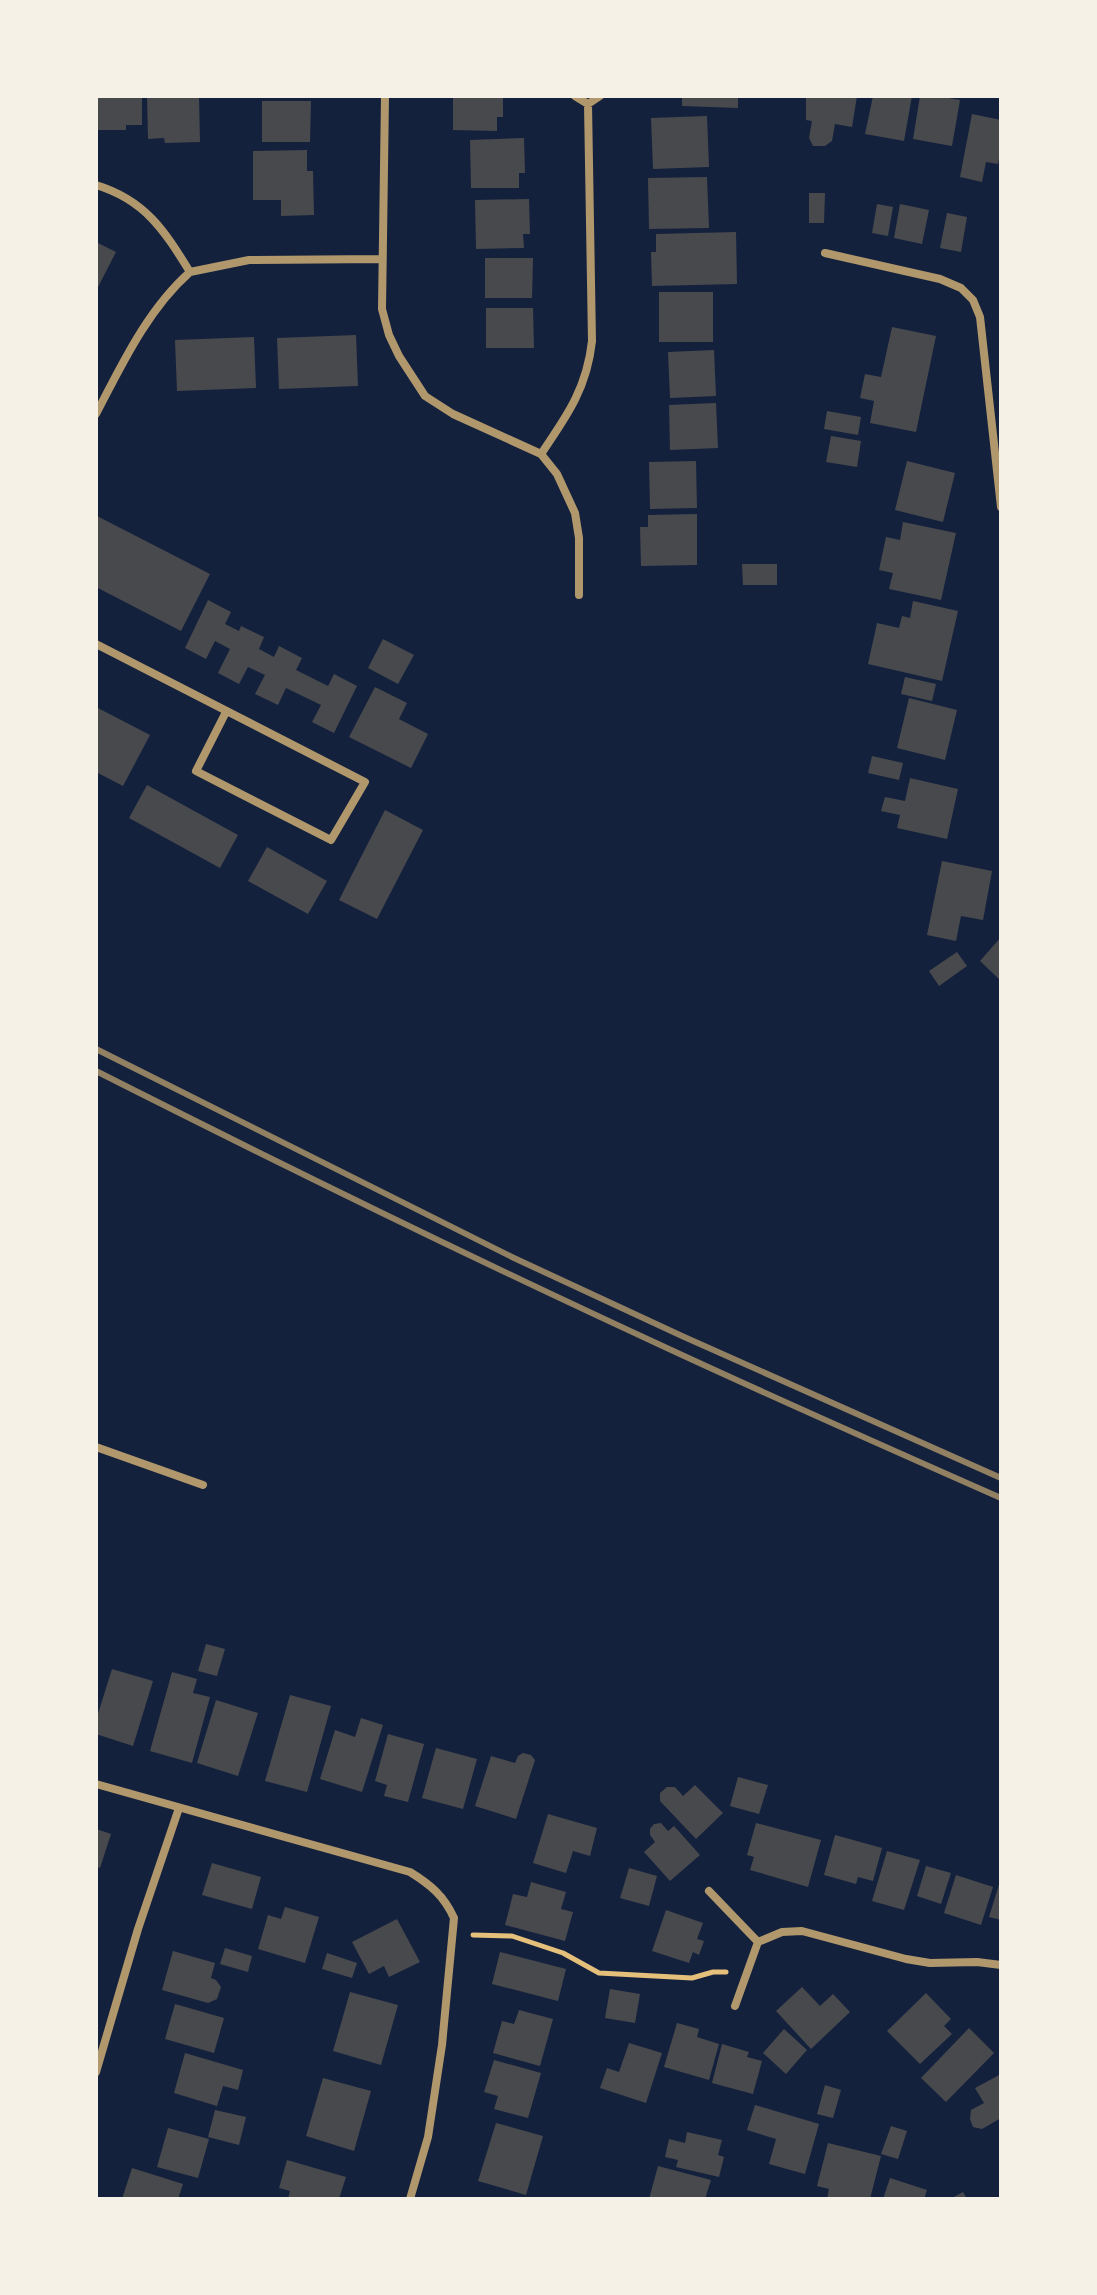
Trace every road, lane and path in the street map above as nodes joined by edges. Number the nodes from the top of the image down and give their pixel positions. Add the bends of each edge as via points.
1 (385, 96) edge
2 (575, 96) edge
3 (600, 96) edge
4 (588, 104) junction
5 (96, 185) edge
6 (825, 253) dead end
7 (382, 259) junction
8 (190, 272) junction
9 (96, 414) edge
10 (541, 454) junction
11 (1001, 507) edge
12 (579, 595) dead end
13 (96, 644) edge
14 (226, 712) junction
15 (96, 1447) edge
16 (203, 1485) dead end
17 (96, 1784) edge
18 (179, 1808) junction
19 (709, 1891) dead end
20 (453, 1934) junction
21 (758, 1942) junction
22 (1001, 1965) edge
23 (747, 1972) junction
24 (735, 2006) dead end
25 (96, 2072) edge
26 (410, 2199) edge

1 - 7 street
2 - 4 street
3 - 4 street
4 - 10 street via 589,364 569,413
5 - 8 street via 122,194 153,219
6 - 11 street via 940,279 973,300 982,331
7 - 8 street via 249,260
7 - 10 street via 382,309 389,335 425,396
8 - 9 street via 157,306
10 - 12 street via 575,513
13 - 14 street
14 - 14 street via 196,771 331,840 365,782
15 - 16 street
17 - 18 street
18 - 20 street via 410,1872 446,1900 454,1918
18 - 25 street
19 - 21 street
20 - 23 path via 512,1936 563,1953 599,1973 692,1978
20 - 26 street via 428,2137
21 - 22 street via 802,1931 906,1959
21 - 23 street
23 - 24 street

